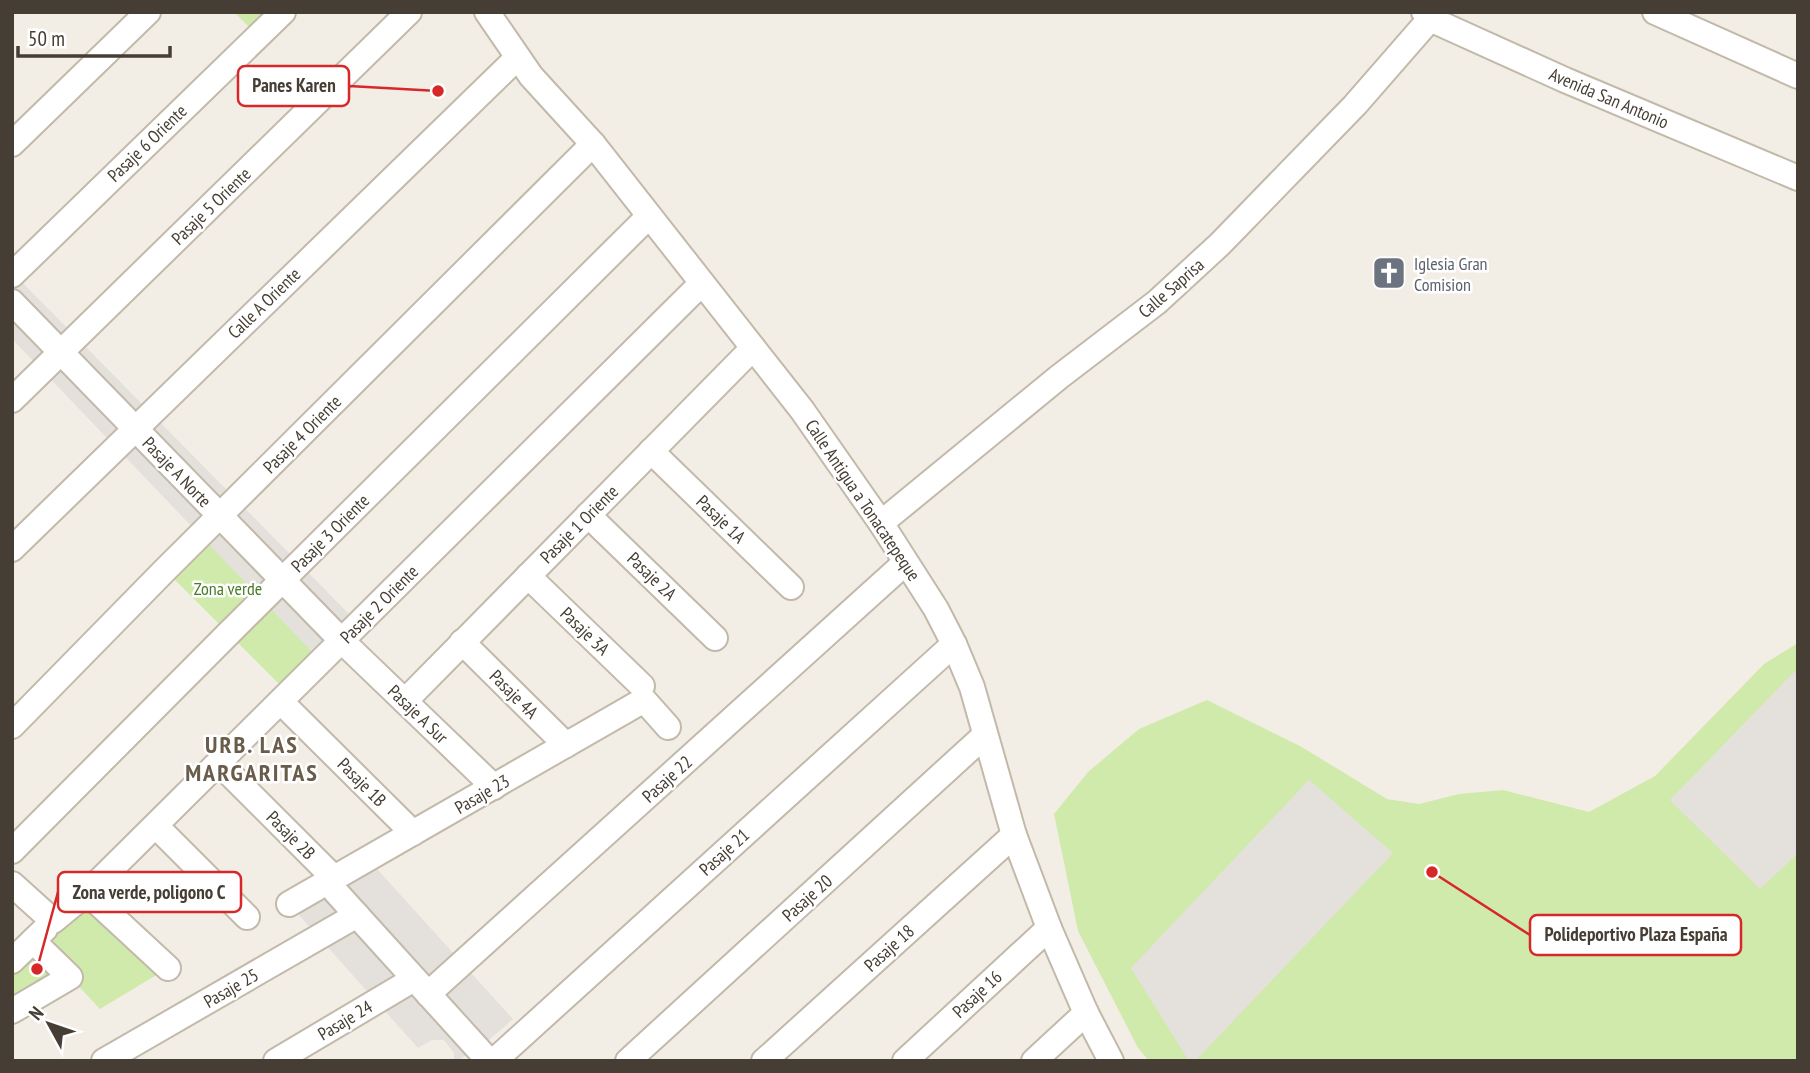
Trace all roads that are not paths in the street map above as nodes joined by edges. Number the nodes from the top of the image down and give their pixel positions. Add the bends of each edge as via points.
1 (148, 12) edge
2 (283, 12) edge
3 (409, 12) edge
4 (487, 12) edge
5 (1655, 12) edge
6 (1427, 16) edge
7 (517, 58) junction
8 (1798, 76) edge
9 (12, 144) edge
10 (593, 144) junction
11 (1798, 177) edge
12 (649, 216) junction
13 (12, 275) edge
14 (701, 284) junction
15 (12, 302) edge
16 (753, 348) junction
17 (61, 352) junction
18 (12, 400) edge
19 (135, 429) junction
20 (651, 451) junction
21 (588, 514) junction
22 (220, 516) junction
23 (881, 523) junction
24 (12, 549) edge
25 (905, 563) junction
26 (528, 576) junction
27 (282, 579) junction
28 (791, 587) dead end
29 (715, 638) dead end
30 (342, 641) junction
31 (462, 642) junction
32 (954, 644) junction
33 (642, 686) dead end
34 (405, 701) junction
35 (281, 702) junction
36 (12, 726) edge
37 (668, 727) dead end
38 (985, 735) junction
39 (566, 746) junction
40 (219, 763) junction
41 (494, 787) junction
42 (156, 826) junction
43 (413, 833) junction
44 (1014, 835) junction
45 (12, 851) edge
46 (12, 884) edge
47 (335, 885) junction
48 (87, 893) junction
49 (289, 904) dead end
50 (357, 915) junction
51 (48, 916) junction
52 (247, 917) dead end
53 (1049, 928) junction
54 (33, 941) junction
55 (12, 961) edge
56 (168, 968) dead end
57 (421, 986) junction
58 (12, 1011) edge
59 (1086, 1013) junction
60 (104, 1061) edge
61 (276, 1061) edge
62 (491, 1061) edge
63 (628, 1061) edge
64 (764, 1061) edge
65 (905, 1061) edge
66 (1034, 1061) edge
67 (1111, 1061) edge

1 - 9 street
2 - 13 street, Pasaje 6 Oriente
3 - 17 street, Pasaje 5 Oriente
4 - 7 street, Calle Antigua a Tonacatepeque
5 - 8 street
6 - 11 street, Avenida San Antonio via 1565,80
6 - 23 street, Calle Saprisa via 1355,105 1220,244 1157,302
7 - 10 street, Calle Antigua a Tonacatepeque
7 - 19 street, Calle A Oriente
10 - 12 street, Calle Antigua a Tonacatepeque
10 - 22 street, Pasaje 4 Oriente
12 - 14 street, Calle Antigua a Tonacatepeque
12 - 27 street, Pasaje 3 Oriente
14 - 16 street, Calle Antigua a Tonacatepeque
14 - 30 street, Pasaje 2 Oriente
15 - 17 street, Pasaje A Norte
16 - 20 street, Pasaje 1 Oriente
16 - 23 street, Calle Antigua a Tonacatepeque
17 - 18 street, Pasaje 5 Oriente
17 - 19 street, Pasaje A Norte
19 - 22 street, Pasaje A Norte
19 - 24 street, Calle A Oriente
20 - 21 street, Pasaje 1 Oriente
20 - 28 street, Pasaje 1A
21 - 26 street, Pasaje 1 Oriente
21 - 29 street, Pasaje 2A
22 - 27 street, Pasaje A Norte
22 - 36 street, Pasaje 4 Oriente
23 - 25 street, Calle Antigua a Tonacatepeque
25 - 32 street, Calle Antigua a Tonacatepeque
25 - 57 street, Pasaje 22
26 - 31 street, Pasaje 1 Oriente
26 - 33 street, Pasaje 3A
27 - 30 street, Pasaje A Norte
27 - 45 street, Pasaje 3 Oriente
30 - 34 street, Pasaje A Sur
30 - 35 street, Pasaje 2 Oriente
31 - 34 street, Pasaje 1 Oriente
31 - 39 street, Pasaje 4A
32 - 38 street, Calle Antigua a Tonacatepeque
32 - 62 street, Pasaje 21
34 - 41 street, Pasaje A Sur
35 - 40 street, Pasaje 2 Oriente
35 - 43 street, Pasaje 1B
37 - 39 street, Pasaje 23 via 644,701
38 - 44 street, Calle Antigua a Tonacatepeque
38 - 63 street, Pasaje 20
39 - 41 street, Pasaje 23
40 - 42 street, Pasaje 2 Oriente
40 - 47 street, Pasaje 2B
41 - 43 street, Pasaje 23
42 - 48 street, Pasaje 2 Oriente
42 - 52 street
43 - 47 street, Pasaje 23
44 - 53 street, Calle Antigua a Tonacatepeque
44 - 64 street, Pasaje 18
46 - 51 street
47 - 49 street, Pasaje 23
47 - 50 street, Pasaje 2B
48 - 51 street, Pasaje 2 Oriente
48 - 56 street
50 - 57 street, Pasaje 2B
50 - 60 street, Pasaje 25
51 - 54 street, Pasaje 2 Oriente
53 - 59 street, Calle Antigua a Tonacatepeque
53 - 65 street, Pasaje 16
54 - 55 street, Pasaje 2 Oriente
54 - 58 street via 70,977
57 - 61 street, Pasaje 24
57 - 62 street, Pasaje 2B
59 - 66 street
59 - 67 street, Calle Antigua a Tonacatepeque

